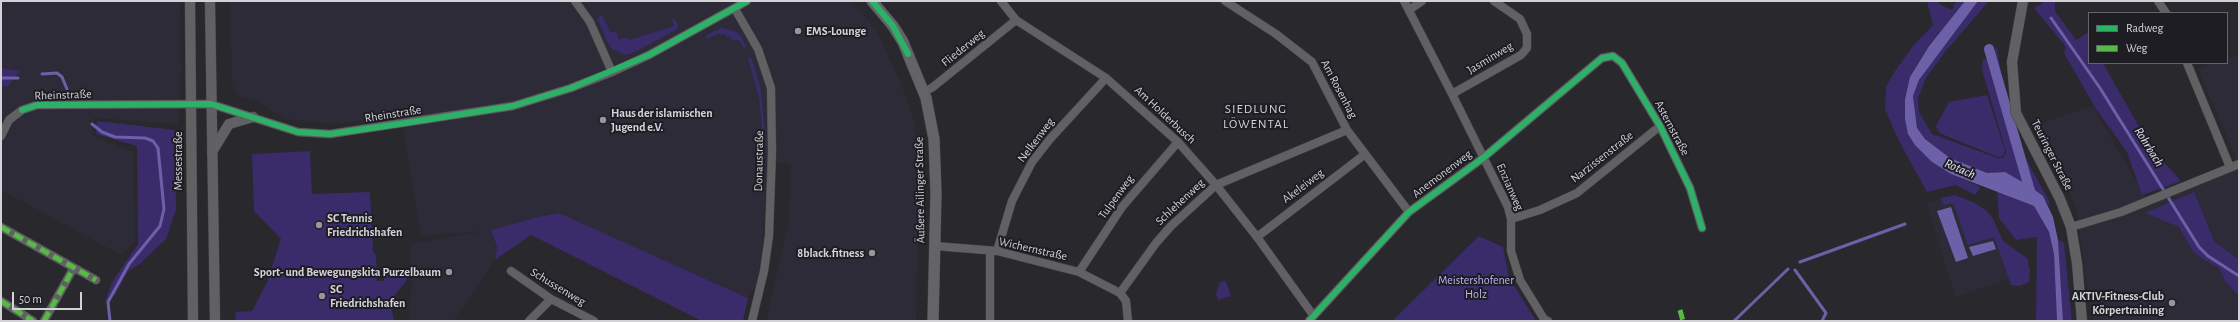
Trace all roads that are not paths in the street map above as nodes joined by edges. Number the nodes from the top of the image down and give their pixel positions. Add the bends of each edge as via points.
1 (190, 1) edge
2 (210, 1) edge
3 (575, 1) edge
4 (747, 1) edge
5 (872, 1) edge
6 (1001, 1) edge
7 (1225, 1) edge
8 (1404, 1) edge
9 (1422, 1) edge
10 (1494, 1) edge
11 (2023, 1) edge
12 (2158, 1) edge
13 (735, 9) junction
14 (1409, 10) junction
15 (2165, 12) edge
16 (1016, 20) junction
17 (1602, 58) joint
18 (2187, 64) edge
19 (612, 72) junction
20 (1106, 78) junction
21 (923, 93) junction
22 (1452, 94) junction
23 (191, 104) junction
24 (211, 104) junction
25 (253, 117) junction
26 (1660, 126) junction
27 (1347, 130) junction
28 (1, 136) edge
29 (1178, 142) junction
30 (212, 152) junction
31 (1364, 155) junction
32 (1483, 158) junction
33 (2239, 164) edge
34 (2230, 167) junction
35 (1216, 185) junction
36 (1409, 212) junction
37 (1511, 219) junction
38 (2071, 227) junction
39 (1, 228) edge
40 (1702, 228) dead end
41 (1257, 237) junction
42 (935, 246) junction
43 (993, 251) junction
44 (73, 269) junction
45 (511, 271) dead end
46 (1079, 272) junction
47 (96, 280) dead end
48 (1120, 293) junction
49 (551, 299) junction
50 (1, 301) edge
51 (1311, 318) edge
52 (33, 321) edge
53 (44, 321) edge
54 (193, 321) edge
55 (214, 321) edge
56 (529, 321) edge
57 (594, 321) edge
58 (752, 321) edge
59 (933, 321) edge
60 (990, 321) edge
61 (1128, 321) edge
62 (1548, 321) edge
63 (2082, 321) edge

1 - 23 street, Messestraße
2 - 24 street
3 - 19 street via 590,22
4 - 13 street, Rheinstraße
5 - 21 main road, Äußere Ailinger Straße via 903,42
6 - 16 street, Am Holderbusch
7 - 27 street, Am Rosenhag via 1276,34 1312,62
8 - 14 street, Enzianweg
9 - 14 street
10 - 22 street, Jasminweg via 1520,19 1527,34 1527,48 1521,55
11 - 38 street, Teuringer Straße via 2012,62 2016,113 2060,199
12 - 15 street
13 - 19 street, Rheinstraße via 649,56
13 - 58 street, Donaustraße via 758,49 771,88 769,236
14 - 22 street, Enzianweg
16 - 20 street, Am Holderbusch
16 - 21 street, Fliederweg
17 - 26 street, Asternstraße via 1613,56 1622,63
17 - 32 street, Anemonenweg
18 - 34 street
19 - 25 street, Rheinstraße via 513,106 330,134 298,132
20 - 29 street, Am Holderbusch
20 - 43 street, Nelkenweg via 1032,162 1012,201
21 - 42 main road, Äußere Ailinger Straße via 934,139
22 - 32 street, Enzianweg
23 - 24 street, Rheinstraße
23 - 28 street, Rheinstraße via 37,105 22,110 9,120
23 - 54 street, Messestraße
24 - 25 street, Rheinstraße
24 - 30 street
25 - 30 street via 229,124
26 - 37 street, Narzissenstraße via 1577,193 1540,210
26 - 40 street, Asternstraße via 1690,188
27 - 31 street, Am Rosenhag
27 - 35 street, Schlehenweg
29 - 35 street, Am Holderbusch
29 - 46 street, Tulpenweg via 1122,207
30 - 55 street
31 - 36 street, Am Rosenhag
31 - 41 street, Akeleiweg
32 - 36 street, Anemonenweg
32 - 37 street, Enzianweg via 1508,207
33 - 34 street
34 - 38 street via 2152,200
35 - 41 street, Am Holderbusch
35 - 48 street, Schlehenweg via 1171,226
36 - 51 street, Anemonenweg
37 - 62 street, Enzianweg via 1511,251 1520,280 1544,319
38 - 63 street, Teuringer Straße
39 - 44 street
41 - 51 street, Am Holderbusch
42 - 43 street, Wichernstraße
42 - 59 main road, Äußere Ailinger Straße
43 - 46 street, Wichernstraße
43 - 60 street, Nelkenweg
44 - 47 street
44 - 53 street
45 - 49 street, Schussenweg
46 - 48 street, Wichernstraße
48 - 61 street via 1126,301
49 - 56 street
49 - 57 street, Schussenweg
50 - 52 street

